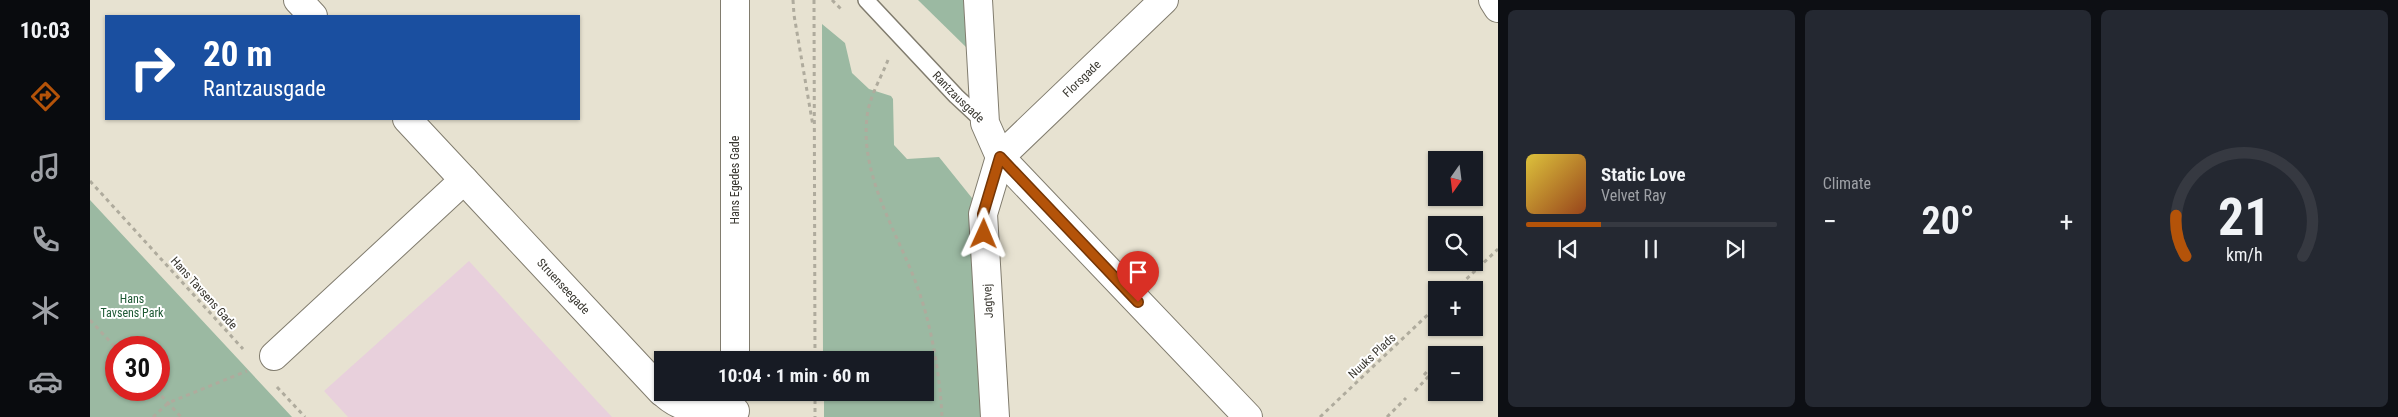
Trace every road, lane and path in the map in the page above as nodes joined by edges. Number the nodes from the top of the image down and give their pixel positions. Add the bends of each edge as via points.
1 (298, 0) edge
2 (735, 0) edge
3 (793, 0) edge
4 (814, 0) edge
5 (866, 0) edge
6 (978, 0) edge
7 (1164, 0) edge
8 (1493, 0) edge
9 (1498, 8) edge
10 (312, 15) edge
11 (907, 42) junction
12 (408, 120) edge
13 (984, 123) junction
14 (814, 136) junction
15 (1000, 157) junction
16 (464, 180) junction
17 (90, 181) edge
18 (1498, 249) edge
19 (1464, 281) edge
20 (1428, 315) edge
21 (90, 320) edge
22 (105, 336) edge
23 (735, 351) edge
24 (815, 351) edge
25 (246, 352) dead end
26 (273, 368) joint
27 (250, 370) dead end
28 (1428, 370) edge
29 (1424, 375) dead end
30 (1428, 377) edge
31 (654, 382) edge
32 (1415, 391) dead end
33 (1406, 398) dead end
34 (165, 401) edge
35 (674, 401) edge
36 (815, 401) edge
37 (168, 404) junction
38 (735, 407) edge
39 (154, 417) edge
40 (181, 417) edge
41 (305, 417) edge
42 (815, 417) edge
43 (942, 417) edge
44 (995, 417) edge
45 (1248, 417) edge
46 (1320, 417) edge
47 (1387, 417) edge

1 - 10 street
2 - 23 street, Hans Egedes Gade
3 - 14 path
4 - 14 path
5 - 11 lane, Rantzausgade
6 - 13 street
7 - 15 street, Florsgade
8 - 9 street
11 - 13 lane, Rantzausgade
11 - 43 path via 888,60 873,95 867,116 868,153 880,198 914,278 924,312 940,384
12 - 16 street, Struenseegade
13 - 15 street, Rantzausgade
14 - 24 path
15 - 44 street, Jagtvej via 983,214
15 - 45 street, Rantzausgade
16 - 26 street
16 - 31 street, Struenseegade
17 - 25 path, Hans Tavsens Gade
18 - 19 path
20 - 46 path, Nuuks Plads
21 - 22 path
26 - 41 path
27 - 37 path
28 - 29 path
30 - 32 path
33 - 47 path
34 - 37 path
35 - 38 street, Struenseegade via 696,410
36 - 42 path
37 - 39 path
37 - 40 path

